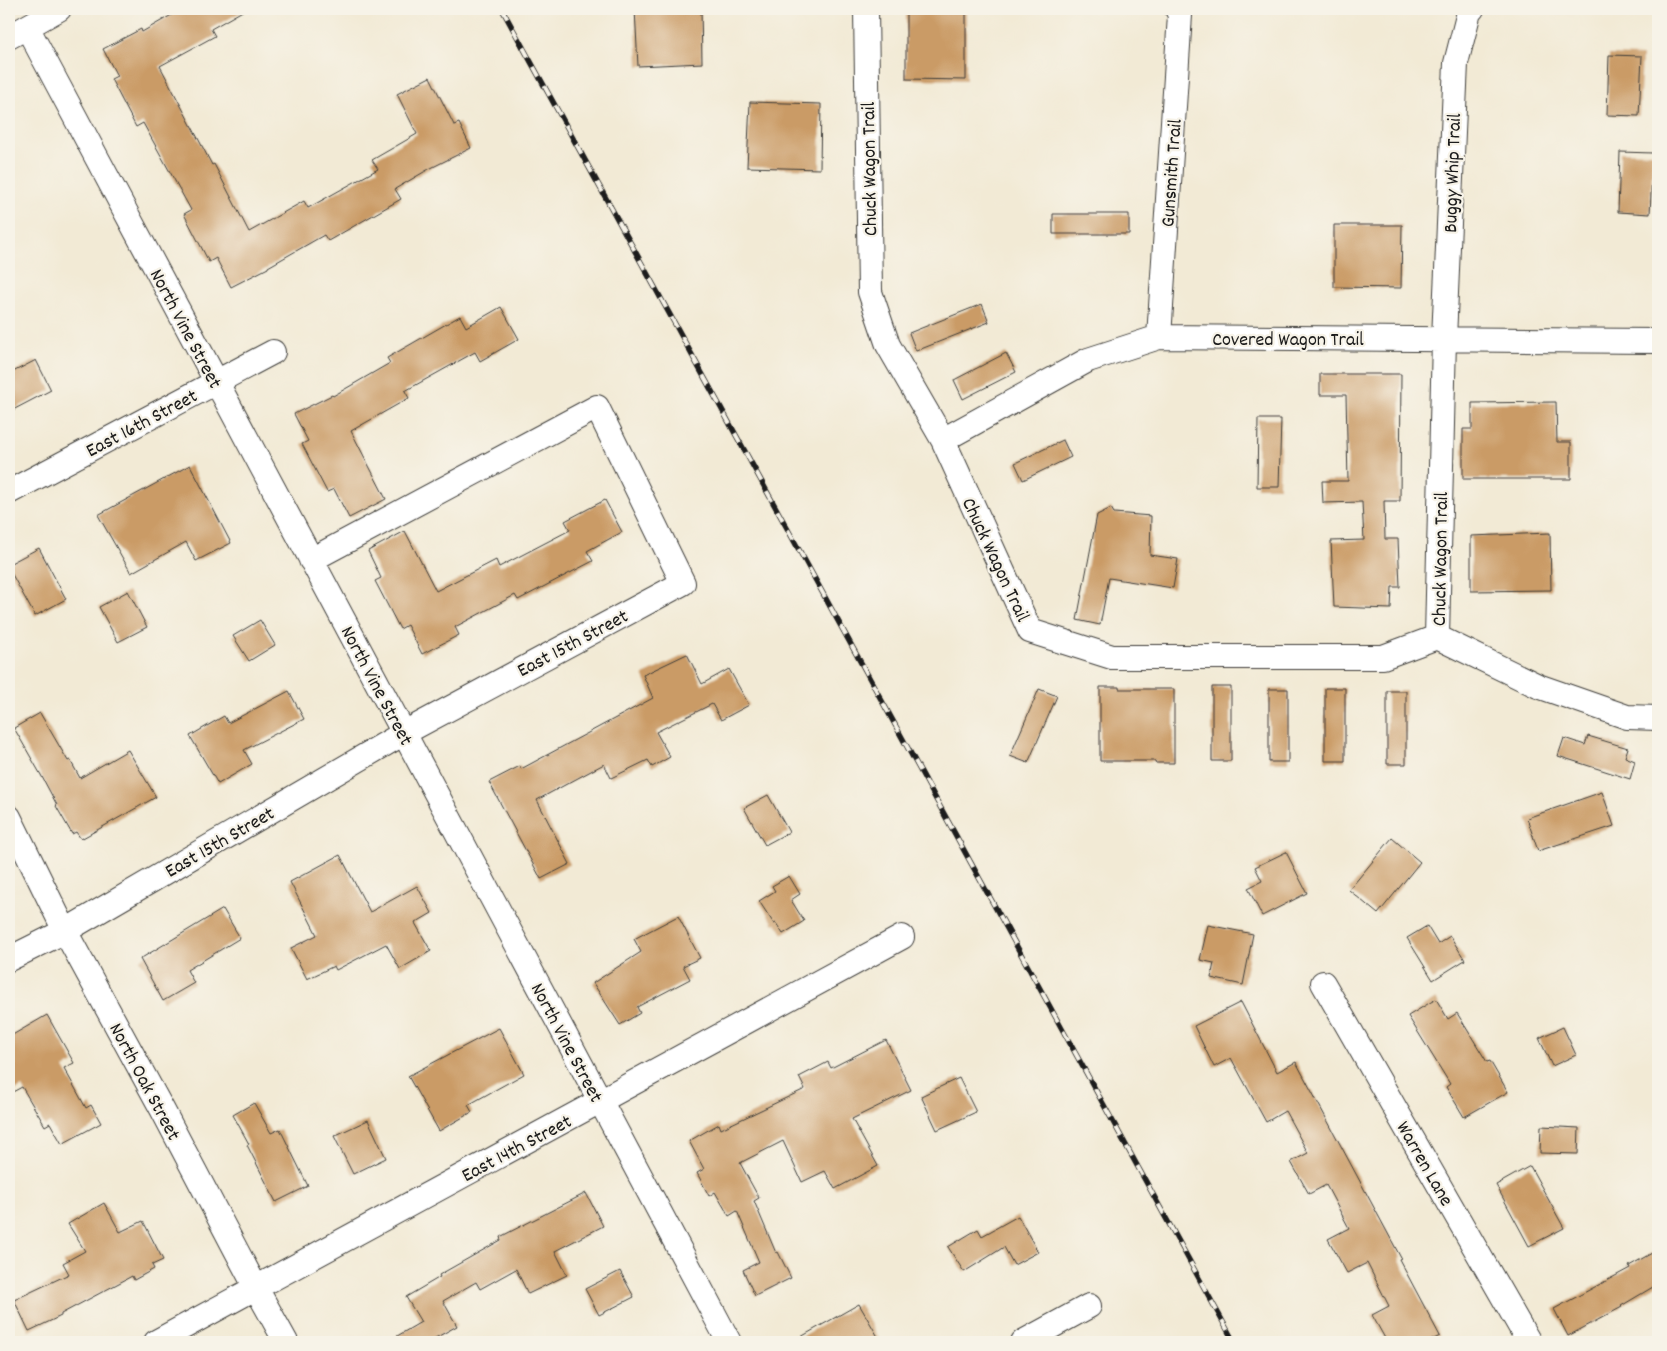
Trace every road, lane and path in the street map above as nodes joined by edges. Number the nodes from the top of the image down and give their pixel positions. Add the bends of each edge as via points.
1 (59, 9) edge
2 (866, 9) edge
3 (1176, 9) edge
4 (1472, 9) edge
5 (18, 32) edge
6 (1160, 337) junction
7 (1444, 339) junction
8 (1658, 341) edge
9 (273, 352) dead end
10 (216, 382) junction
11 (943, 440) junction
12 (9, 492) edge
13 (311, 560) junction
14 (1437, 637) junction
15 (1658, 718) edge
16 (404, 733) junction
17 (9, 817) edge
18 (64, 932) junction
19 (902, 937) dead end
20 (9, 959) edge
21 (1323, 983) dead end
22 (600, 1102) junction
23 (256, 1288) junction
24 (1089, 1306) dead end
25 (156, 1342) edge
26 (286, 1342) edge
27 (728, 1342) edge
28 (1023, 1342) edge
29 (1528, 1342) edge

1 - 5 street
2 - 11 street, Chuck Wagon Trail via 870,292 888,346
3 - 6 street, Gunsmith Trail via 1180,15
4 - 7 street, Buggy Whip Trail via 1456,63
5 - 10 street, North Vine Street
6 - 7 street, Covered Wagon Trail
6 - 11 street, Covered Wagon Trail via 1088,360
7 - 8 street, Covered Wagon Trail
7 - 14 street, Chuck Wagon Trail
9 - 10 street, East 16th Street
10 - 12 street, East 16th Street
10 - 13 street, North Vine Street
11 - 14 street, Chuck Wagon Trail via 1030,631 1112,657 1383,657
13 - 16 street, North Vine Street
13 - 16 street, East 15th Street via 596,407 683,582
14 - 15 street via 1538,686 1627,717
16 - 18 street, East 15th Street
16 - 22 street, North Vine Street
17 - 18 street, North Oak Street
18 - 20 street, East 15th Street
18 - 23 street, North Oak Street
19 - 22 street, East 14th Street
21 - 29 street, Warren Lane
22 - 23 street, East 14th Street
22 - 27 street, North Vine Street
23 - 25 street, East 14th Street
23 - 26 street, North Oak Street
24 - 28 street

